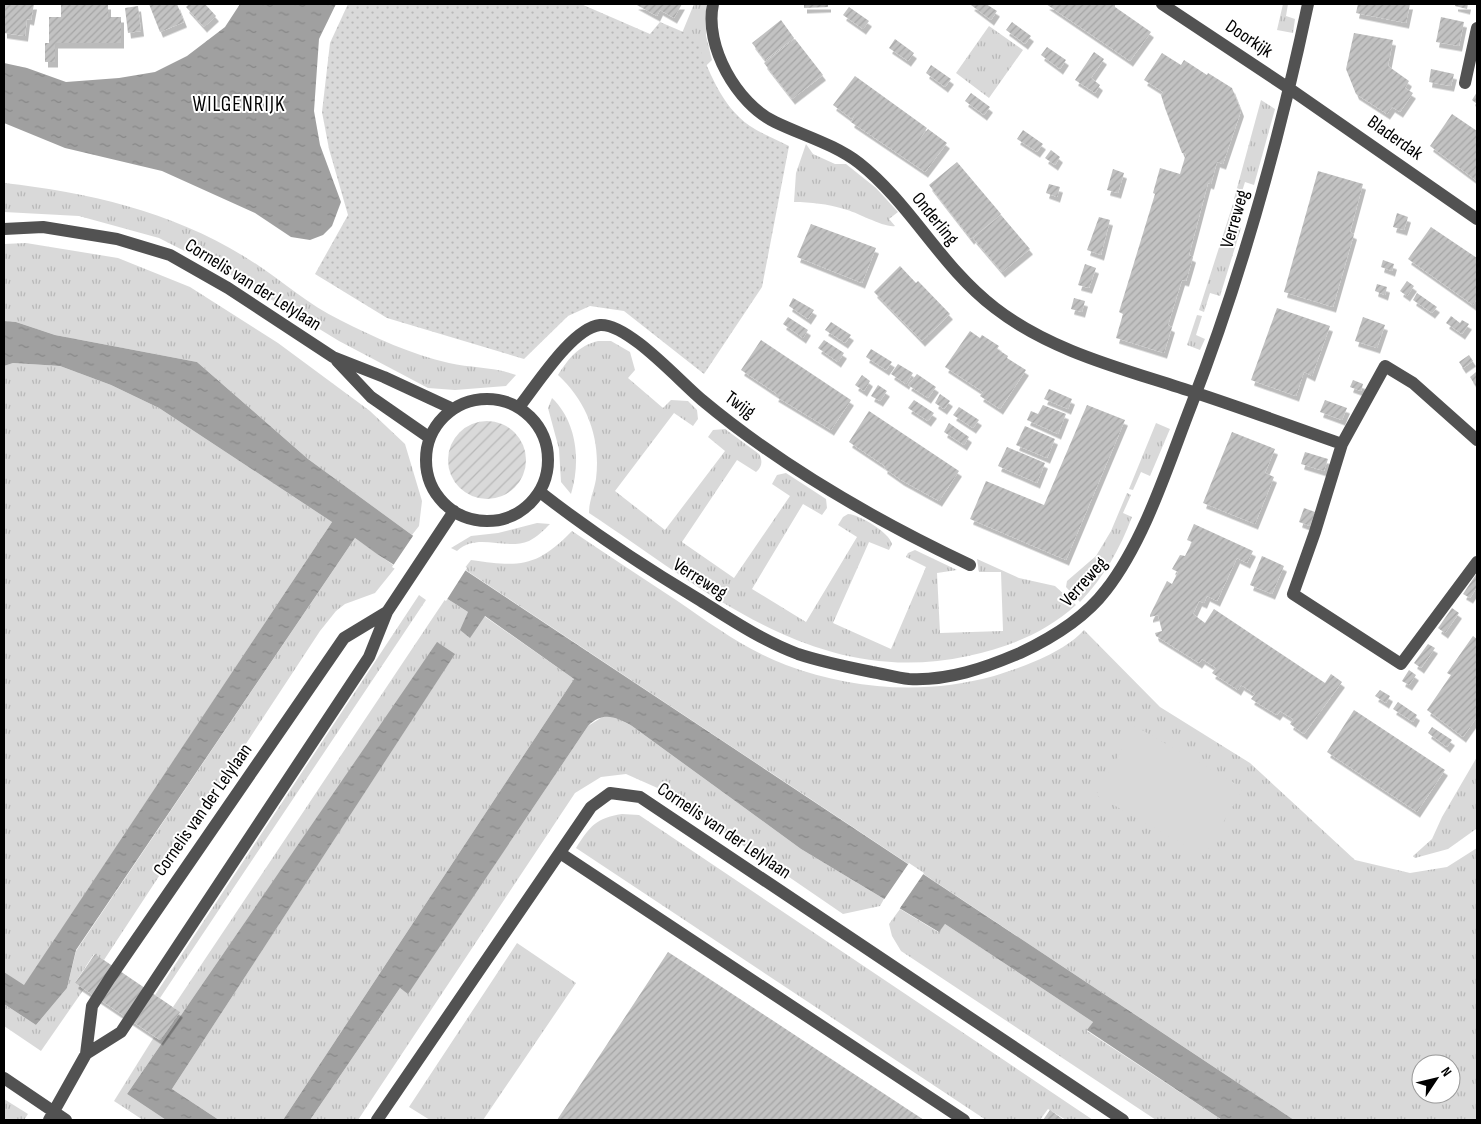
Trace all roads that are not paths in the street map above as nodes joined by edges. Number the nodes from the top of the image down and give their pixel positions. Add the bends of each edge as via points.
1 (713, 4) edge
2 (1162, 4) edge
3 (1308, 4) edge
4 (1477, 28) edge
5 (1476, 46) edge
6 (1465, 83) dead end
7 (1290, 89) junction
8 (1477, 219) edge
9 (4, 229) edge
10 (333, 357) junction
11 (1196, 393) junction
12 (518, 407) junction
13 (454, 408) junction
14 (430, 438) junction
15 (1477, 440) edge
16 (1342, 444) junction
17 (540, 492) junction
18 (454, 511) junction
19 (1477, 562) edge
20 (970, 565) dead end
21 (387, 612) junction
22 (560, 853) junction
23 (86, 1054) junction
24 (4, 1078) edge
25 (52, 1116) edge
26 (66, 1120) edge
27 (377, 1120) edge
28 (964, 1120) edge
29 (1123, 1120) edge

1 - 11 street, Onderling via 713,30 719,60 744,96 761,114 838,148 865,168 894,197 958,276 996,308 1061,347
2 - 7 street, Doorkijk
3 - 7 street, Verreweg
4 - 5 street
5 - 6 street
7 - 8 street, Bladerdak
7 - 11 street, Verreweg via 1234,289
9 - 10 street, Cornelis van der Lelylaan via 43,227 117,239 170,255 228,288
10 - 13 street, Cornelis van der Lelylaan
10 - 14 street, Cornelis van der Lelylaan via 371,397
11 - 16 street, Onderling
11 - 17 street, Verreweg via 1160,488 1124,564 1105,592 1083,616 1036,646 989,666 948,676 909,679 834,665 796,653 740,626 660,576
12 - 13 street via 491,398 471,400
12 - 17 street via 540,427 547,445 549,464
12 - 20 street, Twijg via 580,334 599,325 614,326 630,335 702,400 778,456 892,525
13 - 14 street via 439,422
14 - 18 street via 426,458 429,479 439,497
15 - 16 street via 1413,383 1385,366
16 - 19 street via 1293,594 1401,664
17 - 18 street via 519,513 501,520 472,519
18 - 21 street, Cornelis van der Lelylaan
21 - 23 street, Cornelis van der Lelylaan via 369,657 121,1032
21 - 23 street, Cornelis van der Lelylaan via 344,638 116,970 92,1006
22 - 27 street, Cornelis van der Lelylaan
22 - 28 street
22 - 29 street, Cornelis van der Lelylaan via 591,807 610,792 640,797
23 - 25 street, Cornelis van der Lelylaan
24 - 25 street
25 - 26 street

